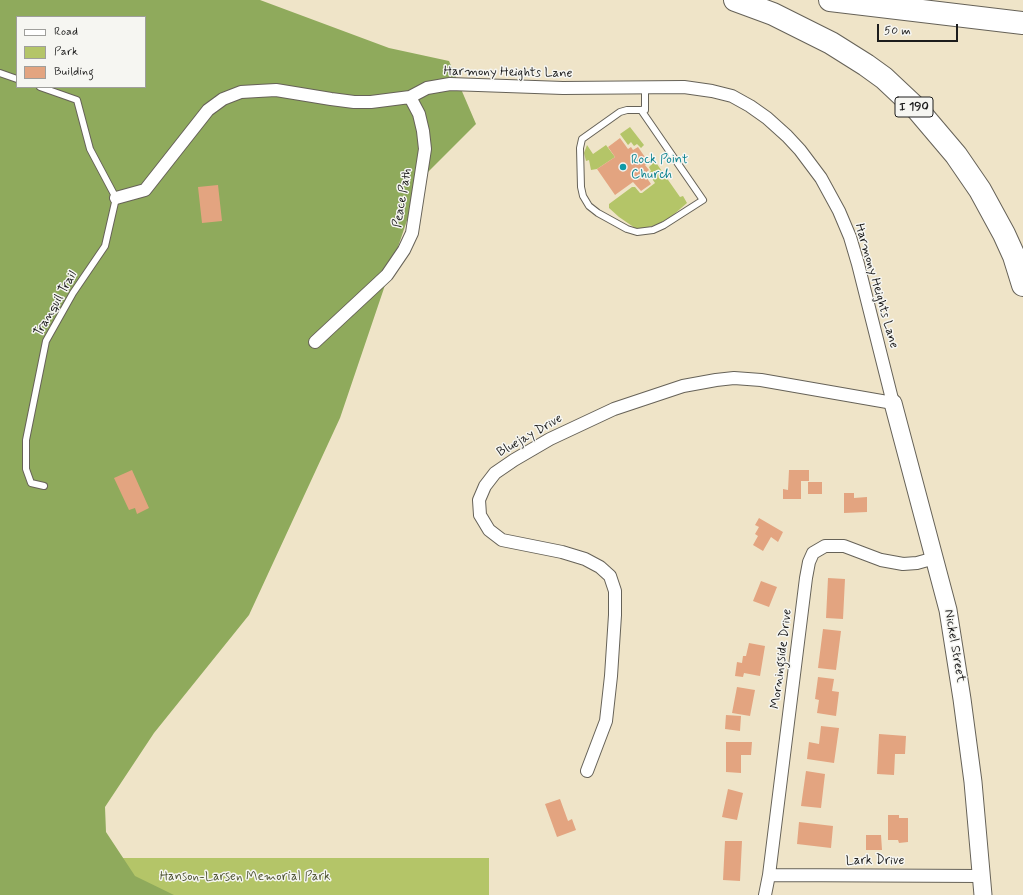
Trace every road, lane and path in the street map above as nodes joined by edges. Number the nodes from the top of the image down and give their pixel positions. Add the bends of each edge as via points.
1 (735, 0) edge
2 (830, 0) edge
3 (1023, 23) edge
4 (0, 73) edge
5 (16, 79) edge
6 (645, 87) junction
7 (43, 88) edge
8 (410, 97) junction
9 (641, 110) junction
10 (116, 198) junction
11 (1023, 285) edge
12 (315, 342) dead end
13 (893, 403) junction
14 (44, 486) dead end
15 (935, 558) junction
16 (587, 771) dead end
17 (769, 875) junction
18 (980, 876) junction
19 (765, 895) edge
20 (982, 895) edge

1 - 11 highway, I 190 via 773,14 831,43 884,78 917,109 952,150 980,190 1014,256
2 - 3 highway
4 - 5 lane
6 - 8 street, Harmony Heights Lane via 563,88 450,84 427,88
6 - 9 lane via 645,110
6 - 13 street, Harmony Heights Lane via 684,87 732,96 766,118 800,150 824,184 850,238
7 - 10 lane via 76,100 90,149
8 - 10 street, Harmony Heights Lane via 354,102 276,90 241,92 223,99 208,110 145,190
8 - 12 street, Peace Path via 419,114 425,149 412,233 387,275
9 - 9 lane via 620,112 582,139 580,148 581,187 589,206 627,229 637,232 645,232 664,225 703,200
10 - 14 lane, Tranquil Trail via 105,246 73,293 46,341 26,440 26,469 31,483
13 - 15 street, Nickel Street
13 - 16 street, Bluejay Drive via 761,380 716,380 683,386 614,409 550,439 495,473 479,500 480,515 489,530 502,540 585,559 610,576 615,590 616,615 606,721
15 - 17 street, Morningside Drive via 903,564 882,560 844,546 825,546 813,553 806,578
15 - 18 street, Nickel Street via 948,610 962,699 973,782
17 - 18 street, Lark Drive
17 - 19 street, Morningside Drive
18 - 20 street, Nickel Street

